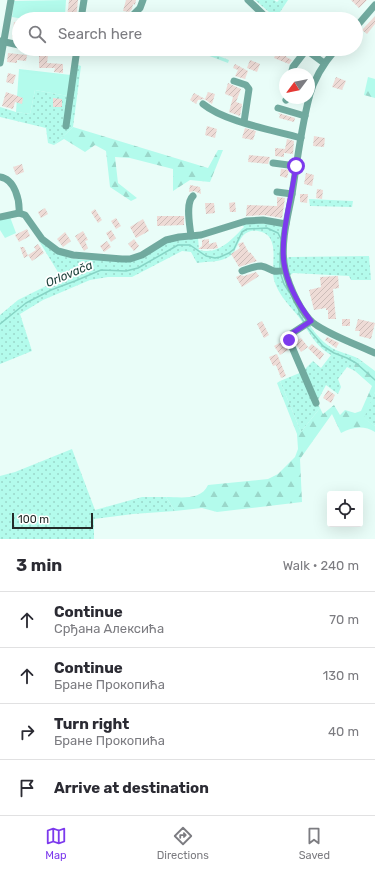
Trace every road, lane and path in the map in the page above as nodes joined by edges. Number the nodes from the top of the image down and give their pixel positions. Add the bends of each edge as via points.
1 (11, 0) edge
2 (84, 0) edge
3 (143, 0) edge
4 (248, 0) edge
5 (375, 6) edge
6 (82, 12) edge
7 (136, 12) edge
8 (261, 12) edge
9 (363, 19) edge
10 (2, 42) edge
11 (12, 44) edge
12 (76, 56) edge
13 (300, 56) edge
14 (314, 56) edge
15 (330, 56) edge
16 (0, 63) edge
17 (324, 63) junction
18 (293, 68) edge
19 (315, 78) edge
20 (234, 81) dead end
21 (203, 104) dead end
22 (306, 104) edge
23 (278, 108) dead end
24 (305, 116) junction
25 (244, 122) junction
26 (66, 126) dead end
27 (301, 138) junction
28 (273, 163) dead end
29 (296, 166) junction
30 (0, 177) edge
31 (277, 192) dead end
32 (292, 194) junction
33 (193, 196) dead end
34 (19, 213) junction
35 (0, 217) edge
36 (286, 224) junction
37 (191, 236) junction
38 (281, 271) junction
39 (242, 272) dead end
40 (309, 322) junction
41 (375, 353) edge
42 (316, 403) dead end

1 - 10 street
2 - 6 street
3 - 7 street
4 - 8 street
5 - 9 street
10 - 11 street
10 - 16 street
12 - 26 street
13 - 18 street
14 - 17 street
15 - 17 street
17 - 19 street
20 - 25 street via 246,85 249,89
21 - 25 street via 215,112
22 - 24 street
23 - 24 street
24 - 27 street
25 - 27 street
27 - 29 street
28 - 29 street
29 - 32 street
30 - 34 street via 11,184 18,198
31 - 32 street
32 - 36 street
33 - 37 street via 188,206
34 - 35 street
34 - 37 street via 25,215 42,239 52,248 73,255 130,259 142,256 166,240
36 - 37 street via 263,220 246,221
36 - 38 street
38 - 39 street via 260,266
38 - 40 street
40 - 41 street
40 - 42 street via 291,334 289,340

